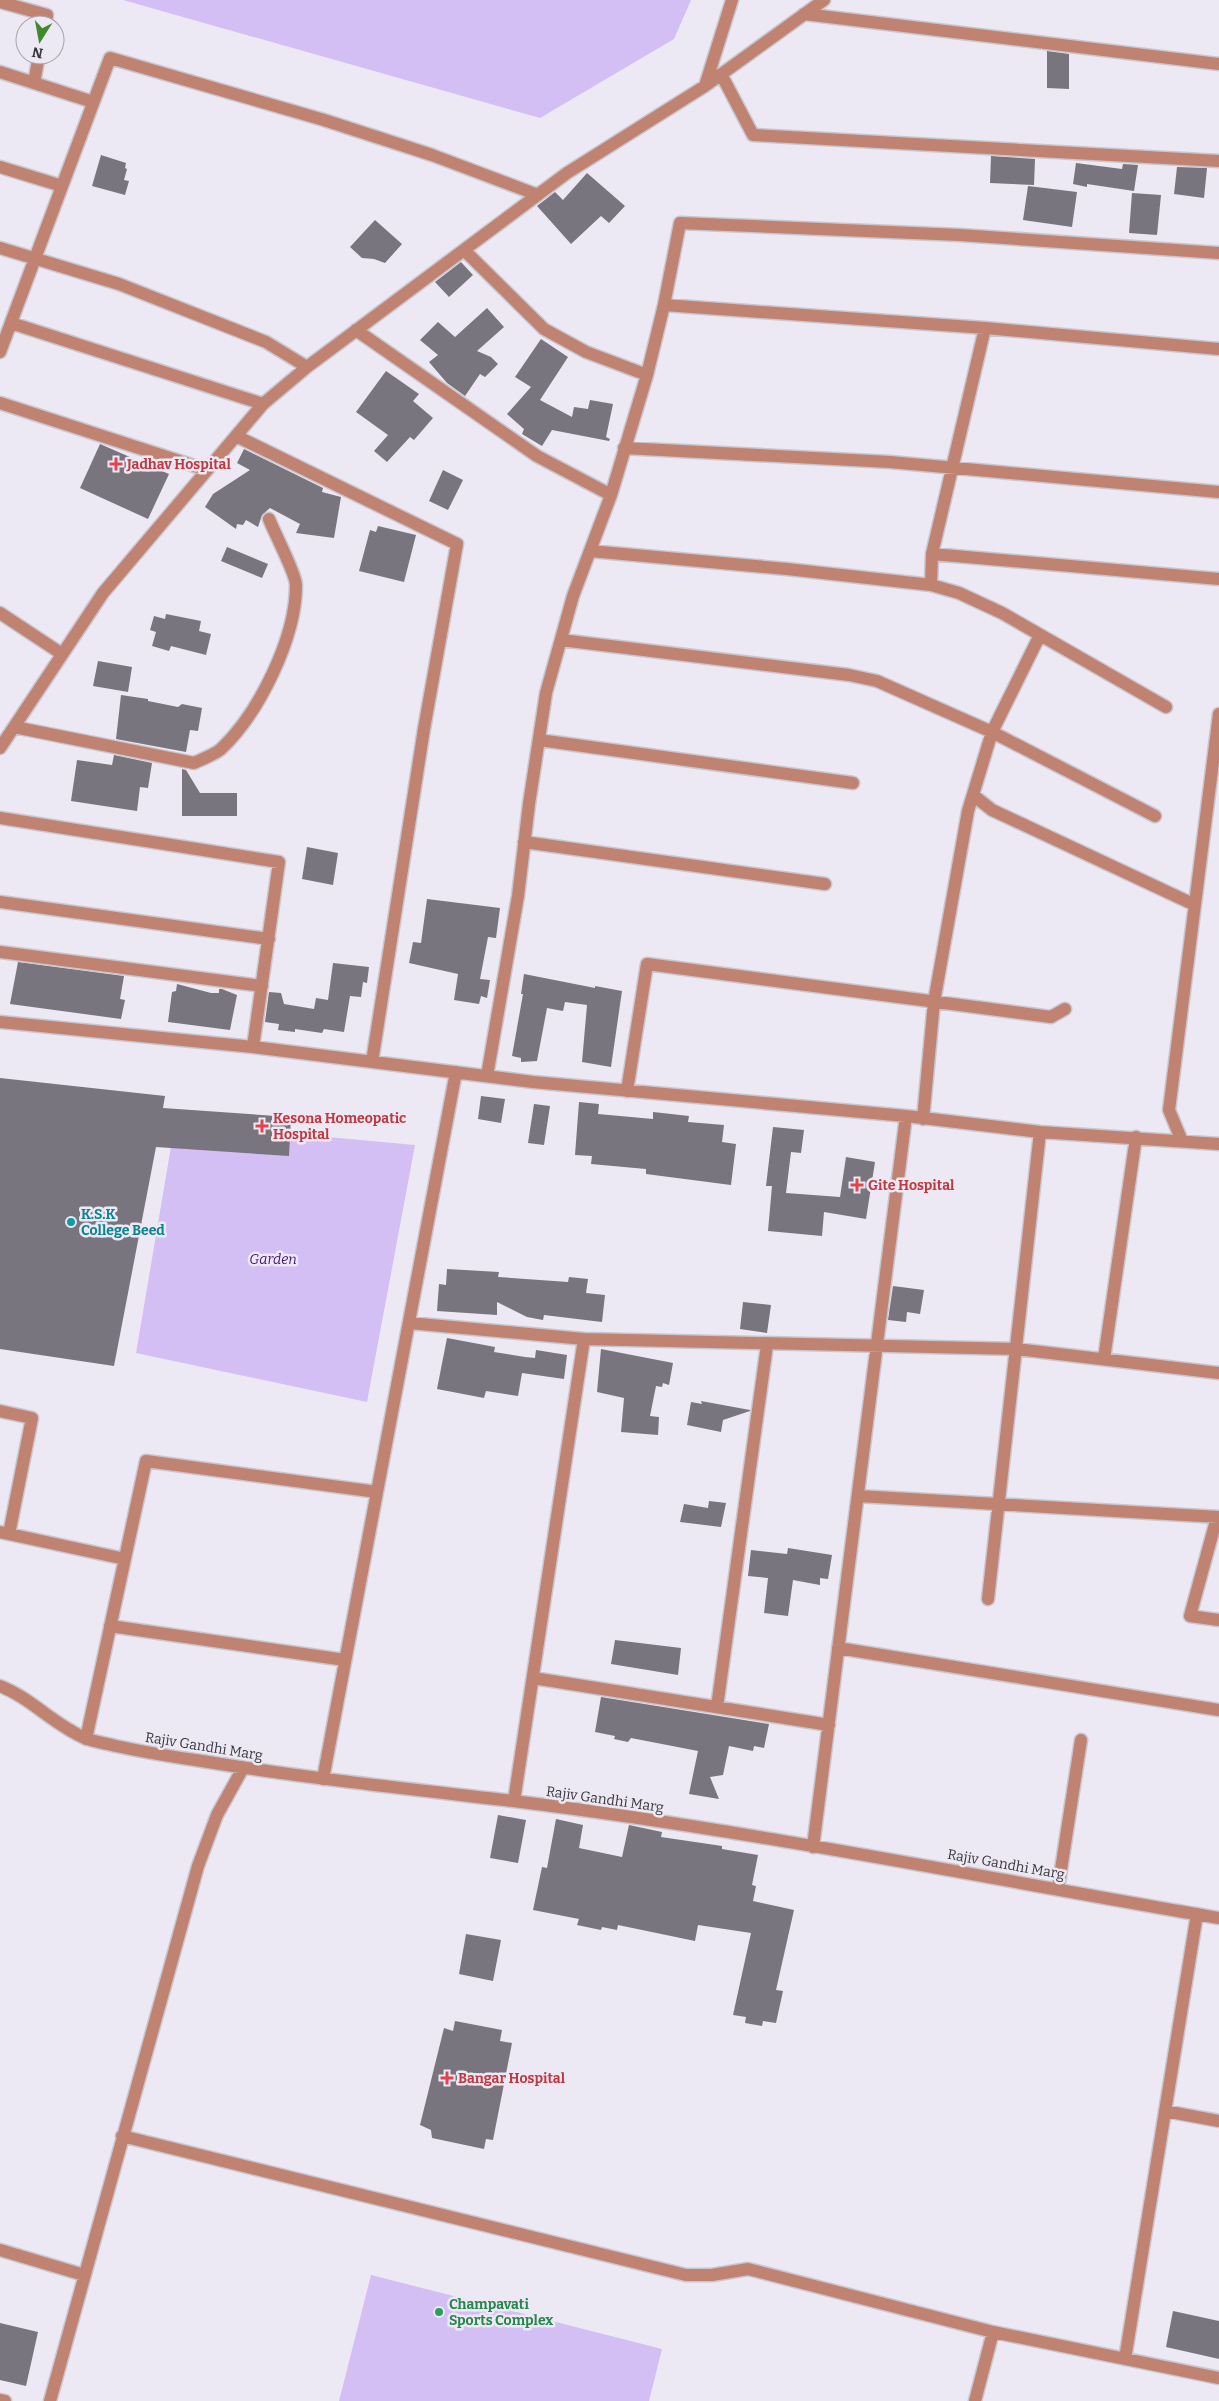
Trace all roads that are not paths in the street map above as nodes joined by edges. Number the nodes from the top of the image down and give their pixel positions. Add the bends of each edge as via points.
1 (732, 0) edge
2 (824, 0) edge
3 (0, 2) edge
4 (804, 14) junction
5 (47, 15) edge
6 (1219, 64) edge
7 (37, 65) edge
8 (0, 72) edge
9 (721, 74) junction
10 (34, 83) junction
11 (705, 86) junction
12 (94, 102) junction
13 (1219, 161) edge
14 (0, 167) edge
15 (62, 186) junction
16 (538, 195) junction
17 (0, 248) edge
18 (464, 250) junction
19 (1219, 253) edge
20 (36, 257) junction
21 (664, 305) junction
22 (11, 323) junction
23 (985, 328) junction
24 (356, 330) junction
25 (1219, 350) edge
26 (0, 352) edge
27 (307, 367) junction
28 (647, 375) junction
29 (0, 403) edge
30 (263, 404) junction
31 (236, 436) junction
32 (624, 448) junction
33 (951, 468) junction
34 (207, 470) junction
35 (1219, 492) edge
36 (611, 495) junction
37 (269, 519) dead end
38 (590, 551) junction
39 (932, 554) junction
40 (1219, 579) edge
41 (931, 585) junction
42 (0, 613) edge
43 (1040, 635) junction
44 (561, 640) junction
45 (62, 654) junction
46 (1166, 707) dead end
47 (1219, 714) edge
48 (14, 727) junction
49 (992, 732) junction
50 (539, 740) junction
51 (0, 748) edge
52 (853, 783) dead end
53 (973, 795) junction
54 (1155, 816) dead end
55 (0, 818) edge
56 (524, 842) junction
57 (825, 884) dead end
58 (0, 902) edge
59 (1195, 905) junction
60 (268, 939) junction
61 (0, 952) edge
62 (262, 986) junction
63 (934, 1002) junction
64 (1065, 1009) dead end
65 (0, 1022) edge
66 (253, 1047) junction
67 (372, 1062) junction
68 (456, 1072) junction
69 (487, 1076) junction
70 (627, 1090) junction
71 (906, 1116) junction
72 (923, 1118) junction
73 (1040, 1132) junction
74 (1136, 1137) junction
75 (1182, 1141) junction
76 (1219, 1144) edge
77 (409, 1322) junction
78 (584, 1339) junction
79 (766, 1344) junction
80 (877, 1344) junction
81 (1016, 1349) junction
82 (1104, 1359) junction
83 (1219, 1373) edge
84 (0, 1411) edge
85 (377, 1492) junction
86 (858, 1496) junction
87 (998, 1504) junction
88 (1218, 1517) edge
89 (5, 1533) edge
90 (125, 1559) junction
91 (988, 1599) dead end
92 (1219, 1620) edge
93 (110, 1626) junction
94 (838, 1648) junction
95 (345, 1660) junction
96 (533, 1678) junction
97 (0, 1686) edge
98 (717, 1707) junction
99 (1219, 1710) edge
100 (829, 1725) junction
101 (86, 1739) junction
102 (1081, 1740) dead end
103 (243, 1768) junction
104 (323, 1779) junction
105 (514, 1802) junction
106 (813, 1846) junction
107 (1058, 1889) junction
108 (1197, 1914) junction
109 (1219, 1918) edge
110 (1165, 2111) junction
111 (1219, 2121) edge
112 (122, 2136) junction
113 (0, 2250) edge
114 (84, 2275) junction
115 (993, 2332) junction
116 (1124, 2359) junction
117 (1219, 2378) edge
118 (0, 2400) edge
119 (5, 2401) edge
120 (50, 2401) edge
121 (975, 2401) edge

1 - 11 street
2 - 4 street
3 - 5 street
4 - 6 street
4 - 9 street
7 - 10 street
8 - 10 street
9 - 11 street
9 - 13 street via 753,135
10 - 12 street
11 - 16 street via 567,173
12 - 15 street
12 - 16 street via 110,58 324,120 432,155
14 - 15 street
15 - 20 street
16 - 18 street
17 - 20 street
18 - 24 street
18 - 28 street via 544,329 586,352
19 - 21 street via 960,236 680,223
20 - 22 street
20 - 27 street via 120,284 266,342
21 - 23 street
21 - 28 street
22 - 26 street
22 - 30 street
23 - 25 street
23 - 33 street
24 - 27 street
24 - 36 street via 537,456
27 - 30 street
28 - 32 street
29 - 34 street
30 - 31 street
31 - 34 street
31 - 67 street via 457,544 424,728
32 - 33 street
32 - 36 street
33 - 35 street
33 - 39 street
34 - 45 street via 102,593
36 - 38 street
37 - 48 street via 297,584 288,637 244,722 220,750 194,763
38 - 41 street
38 - 44 street
39 - 40 street
39 - 41 street
41 - 43 street via 960,593
42 - 45 street
43 - 46 street
43 - 49 street
44 - 49 street via 849,675 877,682
44 - 50 street via 546,693
45 - 48 street
47 - 59 street
48 - 51 street
49 - 53 street
49 - 54 street
50 - 52 street
50 - 56 street
53 - 59 street via 992,810
53 - 63 street
55 - 60 street via 280,862
56 - 57 street
56 - 69 street via 518,896
58 - 60 street
59 - 75 street via 1169,1110
60 - 62 street
61 - 62 street
62 - 66 street
63 - 64 street via 1051,1017
63 - 70 street via 647,964
63 - 72 street
65 - 66 street
66 - 67 street
67 - 68 street
68 - 69 street
68 - 77 street
69 - 70 street
70 - 71 street
71 - 72 street
71 - 80 street
72 - 73 street
73 - 74 street
73 - 81 street
74 - 75 street
74 - 82 street
75 - 76 street
77 - 78 street
77 - 85 street
78 - 79 street
78 - 96 street
79 - 80 street
79 - 98 street
80 - 81 street
80 - 86 street
81 - 82 street
81 - 87 street
82 - 83 street
84 - 89 street via 32,1418
85 - 90 street via 146,1461
85 - 95 street
86 - 87 street
86 - 94 street
87 - 88 street
87 - 91 street
88 - 92 street via 1190,1616
89 - 90 street
90 - 93 street
93 - 95 street
93 - 101 street
94 - 99 street
94 - 100 street
95 - 104 street
96 - 98 street
96 - 105 street
97 - 101 street, Rajiv Gandhi Marg via 17,1693 51,1719
98 - 100 street
100 - 106 street
101 - 103 street, Rajiv Gandhi Marg
102 - 107 street
103 - 104 street, Rajiv Gandhi Marg
103 - 112 street via 217,1816 198,1866
104 - 105 street, Rajiv Gandhi Marg
105 - 106 street, Rajiv Gandhi Marg
106 - 107 street, Rajiv Gandhi Marg
107 - 108 street, Rajiv Gandhi Marg
108 - 109 street, Rajiv Gandhi Marg
108 - 110 street
110 - 111 street
110 - 116 street
112 - 114 street
112 - 115 street via 686,2275 748,2270
113 - 114 street
114 - 120 street
115 - 116 street
115 - 121 street
116 - 117 street
118 - 119 street

